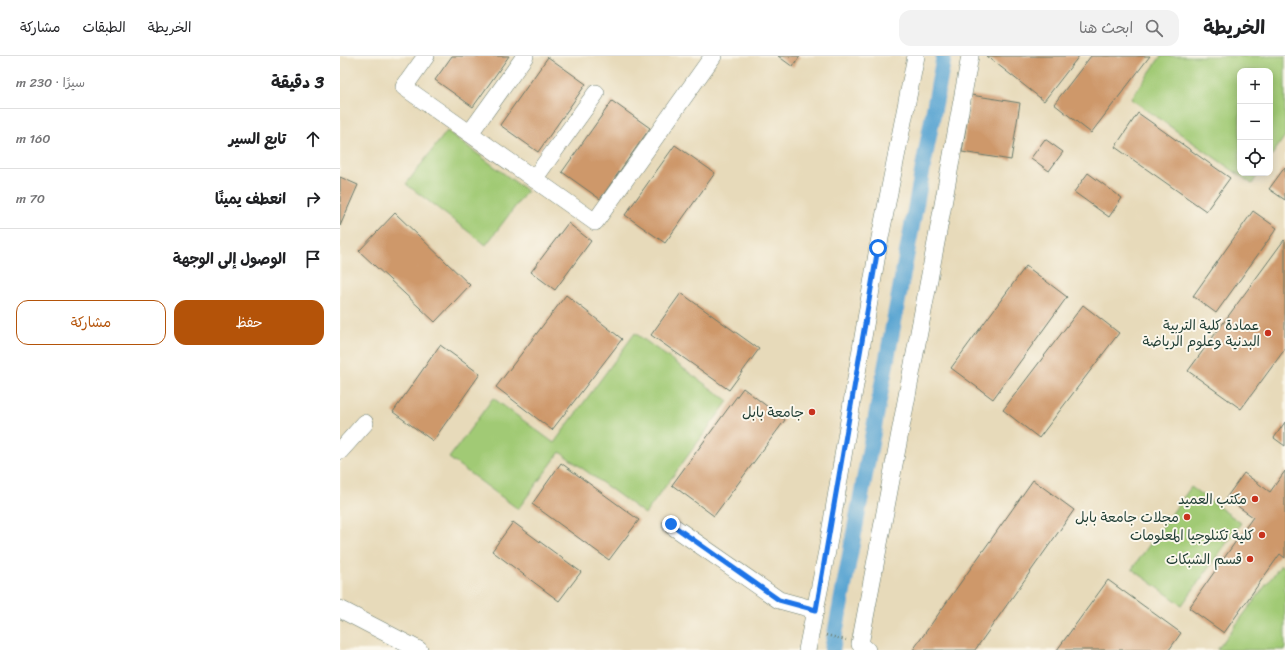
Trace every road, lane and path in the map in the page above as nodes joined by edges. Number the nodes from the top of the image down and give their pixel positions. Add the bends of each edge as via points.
1 (426, 56) edge
2 (525, 56) edge
3 (713, 56) edge
4 (916, 56) edge
5 (970, 56) edge
6 (596, 93) dead end
7 (470, 133) junction
8 (534, 179) junction
9 (365, 423) dead end
10 (340, 450) edge
11 (671, 524) dead end
12 (340, 609) edge
13 (816, 610) junction
14 (823, 634) dead end
15 (850, 640) dead end
16 (419, 650) edge
17 (807, 650) edge
18 (867, 650) edge

1 - 7 street via 404,86
2 - 7 street
3 - 8 street via 595,222
4 - 13 street via 878,248
5 - 18 street via 860,644
6 - 8 street
7 - 8 street
9 - 10 street
11 - 13 street via 779,600
12 - 16 street
13 - 17 street
14 - 15 path

